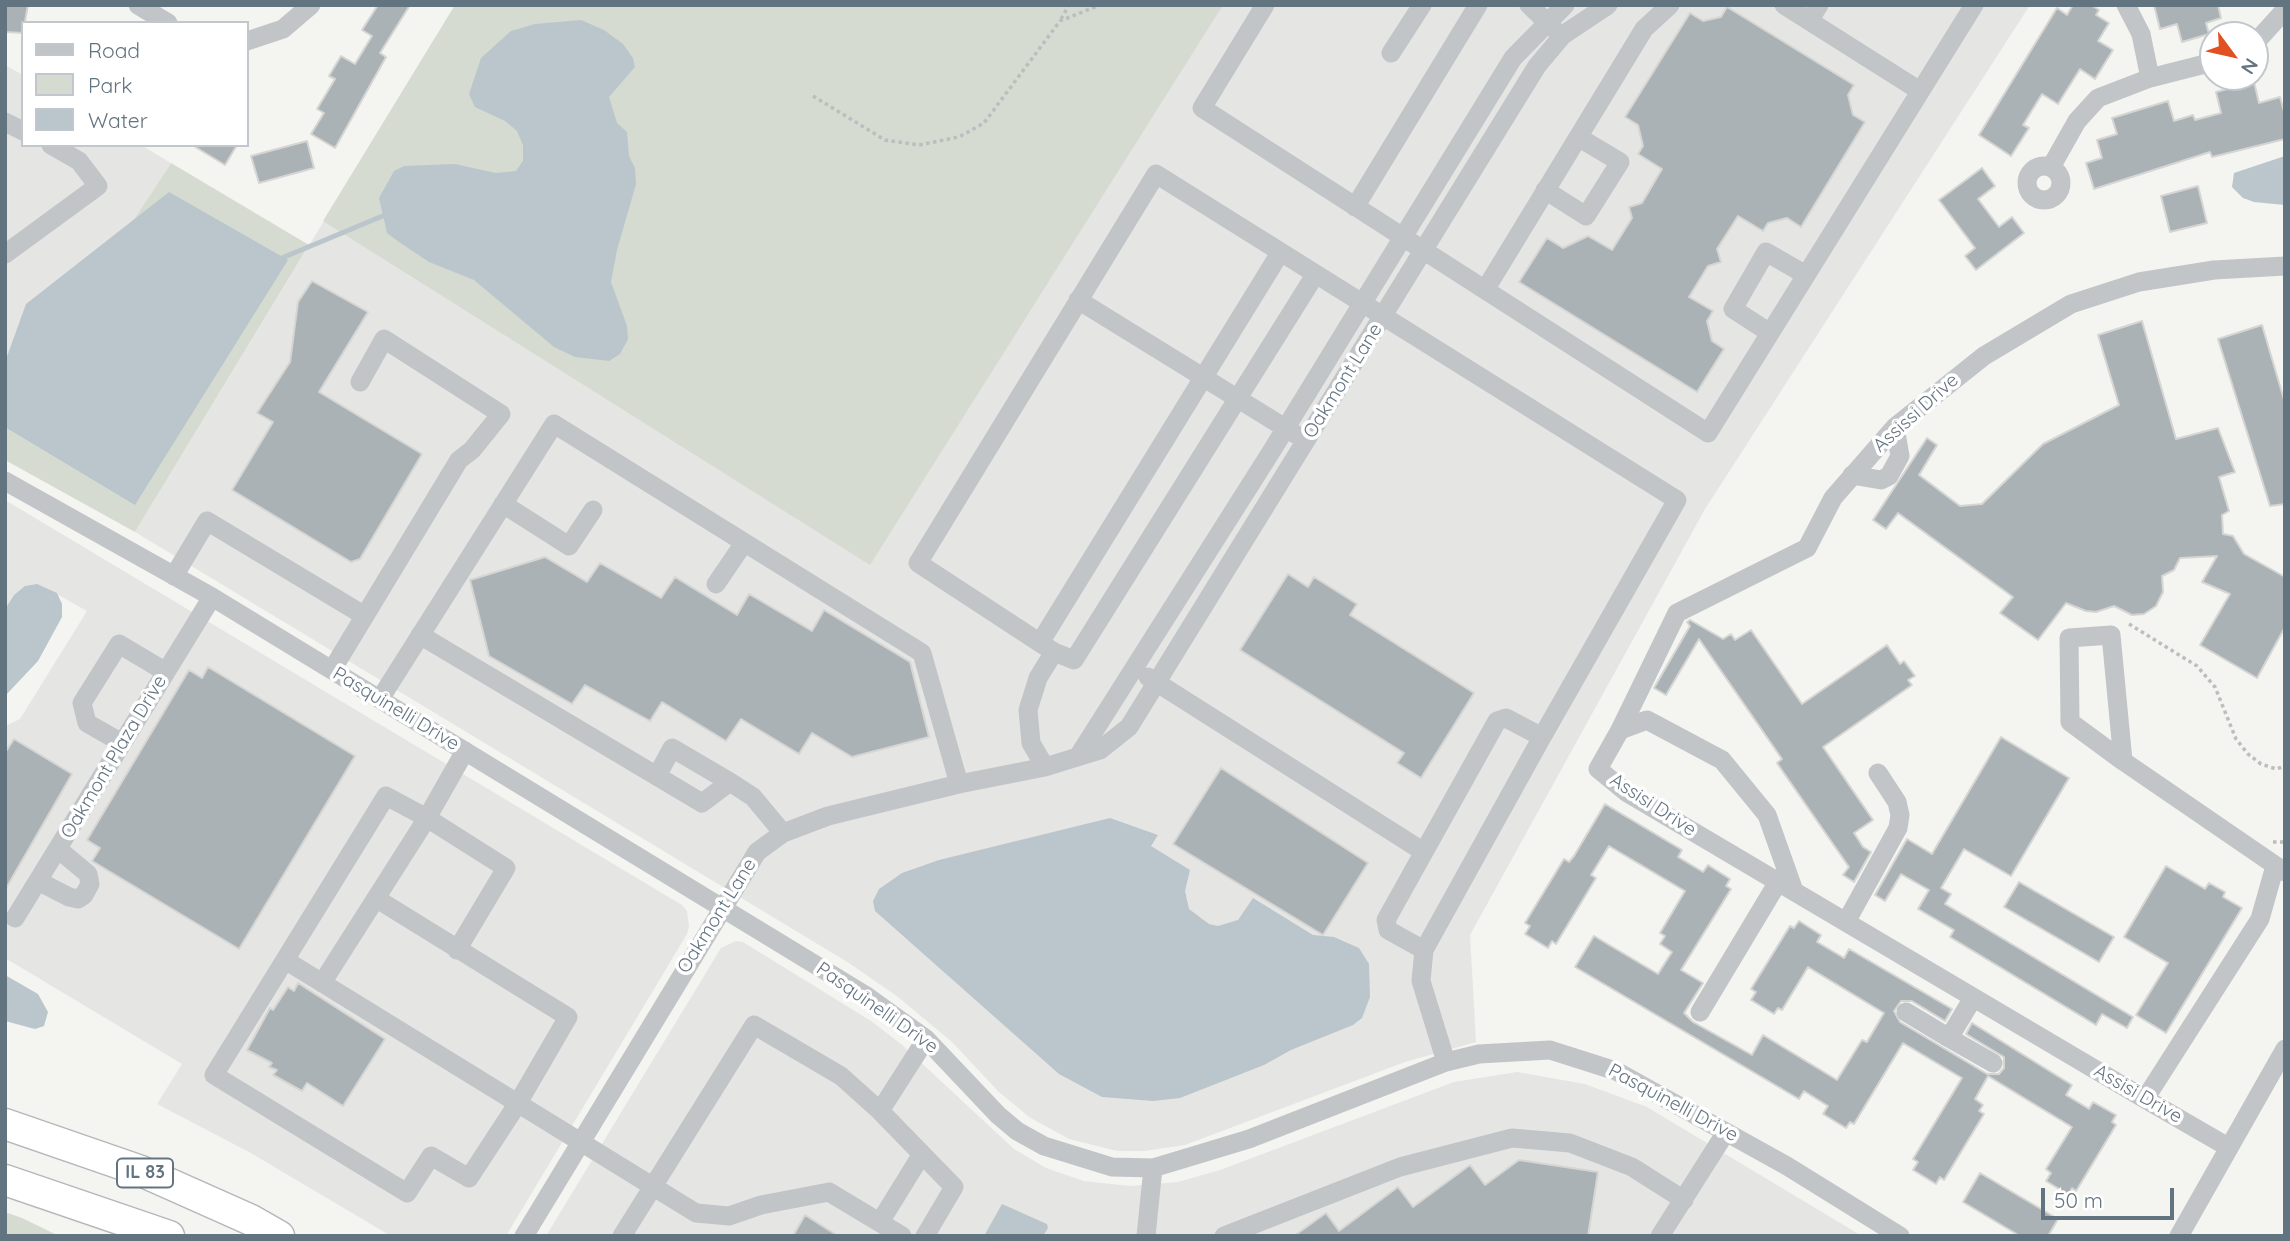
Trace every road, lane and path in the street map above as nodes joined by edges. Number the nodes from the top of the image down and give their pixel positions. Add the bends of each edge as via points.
1 (138, 5) edge
2 (311, 5) edge
3 (1069, 5) edge
4 (1100, 5) edge
5 (1265, 5) edge
6 (1422, 5) edge
7 (1478, 5) edge
8 (1529, 5) edge
9 (1565, 5) edge
10 (1670, 5) edge
11 (1784, 5) edge
12 (1973, 5) edge
13 (2126, 5) edge
14 (1605, 6) edge
15 (2285, 10) edge
16 (1814, 13) edge
17 (165, 21) edge
18 (1060, 21) junction
19 (1545, 22) junction
20 (2269, 28) edge
21 (1563, 35) junction
22 (256, 39) edge
23 (1391, 53) dead end
24 (2199, 66) edge
25 (2150, 78) junction
26 (1920, 92) junction
27 (813, 96) dead end
28 (5, 122) edge
29 (21, 130) edge
30 (1578, 137) junction
31 (54, 147) edge
32 (2050, 167) dead end
33 (1545, 190) junction
34 (1355, 207) junction
35 (1403, 237) junction
36 (1425, 252) junction
37 (1280, 253) junction
38 (5, 254) edge
39 (2285, 266) edge
40 (1315, 275) junction
41 (1806, 275) junction
42 (1485, 290) junction
43 (1078, 300) junction
44 (1362, 304) junction
45 (1382, 317) junction
46 (1770, 333) junction
47 (1204, 377) junction
48 (360, 382) dead end
49 (1240, 399) junction
50 (1895, 427) junction
51 (1286, 428) junction
52 (1306, 441) junction
53 (1852, 475) junction
54 (5, 481) edge
55 (503, 504) junction
56 (593, 510) dead end
57 (744, 542) junction
58 (174, 576) junction
59 (716, 584) dead end
60 (212, 597) junction
61 (366, 615) junction
62 (2129, 624) dead end
63 (420, 635) junction
64 (1047, 646) junction
65 (1136, 668) junction
66 (332, 670) junction
67 (166, 672) junction
68 (1158, 684) junction
69 (380, 699) junction
70 (1620, 730) junction
71 (1542, 737) junction
72 (122, 743) junction
73 (465, 751) junction
74 (1079, 755) junction
75 (2123, 761) junction
76 (2285, 766) edge
77 (1045, 767) junction
78 (1878, 773) dead end
79 (657, 776) junction
80 (730, 782) junction
81 (958, 784) junction
82 (427, 818) junction
83 (783, 833) junction
84 (58, 849) junction
85 (1424, 852) junction
86 (2280, 869) edge
87 (38, 881) junction
88 (1786, 886) junction
89 (377, 899) junction
90 (721, 908) junction
91 (15, 918) dead end
92 (1846, 922) junction
93 (457, 950) junction
94 (1424, 950) junction
95 (285, 960) junction
96 (322, 983) junction
97 (1973, 998) junction
98 (1700, 1012) dead end
99 (1906, 1012) dead end
100 (1949, 1038) junction
101 (926, 1039) junction
102 (2285, 1049) edge
103 (1446, 1062) junction
104 (1993, 1063) dead end
105 (2145, 1099) junction
106 (518, 1103) junction
107 (880, 1111) junction
108 (5, 1124) edge
109 (1726, 1132) junction
110 (581, 1141) junction
111 (2228, 1147) junction
112 (922, 1154) junction
113 (1153, 1168) junction
114 (5, 1181) edge
115 (652, 1188) junction
116 (1684, 1200) junction
117 (880, 1222) junction
118 (169, 1236) edge
119 (279, 1236) edge
120 (524, 1236) edge
121 (622, 1236) edge
122 (902, 1236) edge
123 (925, 1236) edge
124 (1146, 1236) edge
125 (1224, 1236) edge
126 (1660, 1236) edge
127 (1900, 1236) edge
128 (2179, 1236) edge

1 - 17 street
2 - 22 street via 283,29
3 - 18 path
4 - 18 path
5 - 34 street via 1202,108
6 - 23 street
7 - 34 street
8 - 19 street
9 - 19 street, Oakmont Lane
10 - 30 street via 1644,29
11 - 16 street
12 - 26 street
13 - 25 street via 2141,34
14 - 21 street, Oakmont Lane
15 - 20 street
16 - 26 street
18 - 27 path via 985,122 959,137 919,145 885,140
19 - 21 street
19 - 35 street, Oakmont Lane via 1513,58
21 - 36 street, Oakmont Lane via 1537,66
24 - 25 street
25 - 32 street via 2087,106
26 - 41 street
28 - 29 street
30 - 33 street
30 - 33 street via 1620,162 1586,216
31 - 38 street via 79,161 98,186
33 - 42 street
34 - 35 street
35 - 36 street
35 - 44 street, Oakmont Lane
36 - 42 street
36 - 45 street, Oakmont Lane
37 - 40 street
37 - 43 street via 1156,174
37 - 47 street
39 - 50 street, Assissi Drive via 2214,270 2139,282 2070,304 1984,356
40 - 44 street
40 - 49 street
41 - 46 street
41 - 46 street via 1766,252 1733,309
42 - 46 street via 1708,433
43 - 47 street
43 - 64 street via 918,563
44 - 45 street
44 - 51 street, Oakmont Lane
45 - 52 street, Oakmont Lane
45 - 71 street via 1677,500
47 - 49 street
47 - 64 street
48 - 61 street via 384,339 501,414 459,460
49 - 51 street
49 - 64 street via 1074,660
50 - 53 street, Assissi Drive
50 - 53 street via 1900,456 1889,476 1881,480
51 - 52 street
51 - 65 street, Oakmont Lane
52 - 68 street, Oakmont Lane
53 - 70 street, Assissi Drive via 1833,498 1807,548 1678,613
54 - 58 street, Pasquinelli Drive
55 - 56 street via 569,546
55 - 57 street via 554,424
55 - 63 street
57 - 59 street
57 - 81 street via 922,653
58 - 60 street, Pasquinelli Drive
58 - 61 street via 206,521
60 - 66 street, Pasquinelli Drive
60 - 67 street, Oakmont Plaza Drive
61 - 66 street
62 - 76 path via 2197,666 2215,687 2236,739 2248,754 2276,769
63 - 69 street
63 - 79 street
64 - 77 street via 1028,710 1031,743
65 - 68 street
65 - 74 street, Oakmont Lane
66 - 69 street, Pasquinelli Drive
67 - 72 street, Oakmont Plaza Drive
67 - 72 street via 119,644 82,703 87,723
68 - 74 street, Oakmont Lane via 1129,727 1100,750
68 - 85 street
69 - 73 street, Pasquinelli Drive
70 - 88 street via 1647,720 1722,760 1767,815
70 - 88 street, Assisi Drive via 1598,769 1626,792
71 - 85 street via 1506,718 1497,721
71 - 94 street
72 - 84 street, Oakmont Plaza Drive
73 - 82 street
73 - 90 street, Pasquinelli Drive
74 - 77 street, Oakmont Lane
75 - 75 street via 2070,722 2069,638 2111,635
75 - 86 street
77 - 81 street, Oakmont Lane
78 - 92 street via 1897,802 1898,828
79 - 80 street via 702,803
79 - 80 street via 672,748
80 - 83 street via 753,797
81 - 83 street, Oakmont Lane via 828,816
82 - 89 street
82 - 93 street via 506,868
82 - 95 street via 386,796
83 - 90 street, Oakmont Lane via 757,852
84 - 87 street, Oakmont Plaza Drive
84 - 87 street via 88,874 90,884 84,895 69,897
85 - 94 street via 1385,920 1388,930
86 - 105 street via 2260,919
87 - 91 street, Oakmont Plaza Drive
88 - 92 street, Assisi Drive
88 - 98 street
89 - 93 street
89 - 96 street
90 - 101 street, Pasquinelli Drive via 865,995
90 - 110 street, Oakmont Lane
92 - 97 street, Assisi Drive
93 - 106 street via 568,1017
94 - 103 street via 1421,981
95 - 96 street
95 - 106 street via 214,1075 407,1193 431,1156 469,1178
96 - 106 street
97 - 100 street
97 - 105 street, Assisi Drive
99 - 100 street
100 - 104 street
101 - 107 street
101 - 113 street, Pasquinelli Drive via 1017,1131 1044,1146 1101,1164
102 - 111 street
103 - 109 street, Pasquinelli Drive via 1525,1051 1571,1055 1616,1070
103 - 113 street, Pasquinelli Drive via 1249,1139
105 - 111 street, Assisi Drive
106 - 110 street
107 - 112 street
107 - 115 street via 841,1076 754,1025
108 - 119 highway, IL 83 via 141,1171
109 - 116 street
109 - 127 street, Pasquinelli Drive
110 - 115 street
110 - 120 street, Oakmont Lane
111 - 128 street
112 - 117 street
112 - 123 street via 954,1187
113 - 124 street
114 - 118 highway, IL 83
115 - 117 street via 696,1213 729,1216 830,1192
115 - 121 street
116 - 125 street via 1632,1167 1570,1143 1511,1138 1400,1167
116 - 126 street
117 - 122 street

